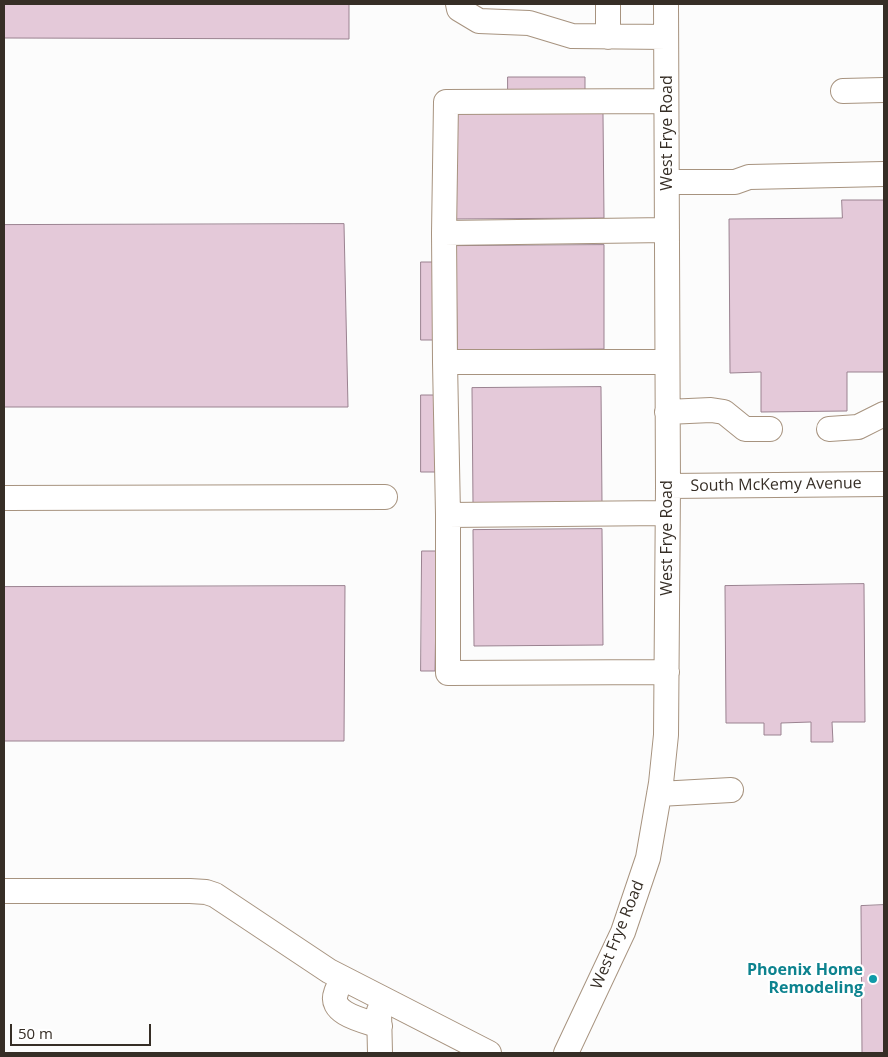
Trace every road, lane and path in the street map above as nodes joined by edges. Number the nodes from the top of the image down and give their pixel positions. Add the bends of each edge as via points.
1 (458, 4) edge
2 (608, 4) edge
3 (666, 4) edge
4 (608, 36) junction
5 (666, 37) junction
6 (884, 90) edge
7 (843, 91) dead end
8 (666, 101) junction
9 (884, 174) edge
10 (667, 182) junction
11 (667, 230) junction
12 (444, 233) junction
13 (445, 362) junction
14 (667, 362) junction
15 (667, 412) junction
16 (884, 414) edge
17 (770, 429) dead end
18 (829, 429) dead end
19 (884, 484) edge
20 (668, 486) junction
21 (385, 496) dead end
22 (4, 498) edge
23 (667, 513) junction
24 (448, 515) junction
25 (667, 672) junction
26 (731, 790) dead end
27 (659, 794) junction
28 (4, 891) edge
29 (344, 979) junction
30 (379, 997) junction
31 (380, 1026) junction
32 (380, 1053) edge
33 (489, 1053) edge
34 (566, 1053) edge

1 - 4 street via 459,9 479,21 529,23 572,36
2 - 4 street
3 - 5 street, West Frye Road
4 - 5 street
5 - 8 street, West Frye Road
6 - 7 street
8 - 10 street, West Frye Road
8 - 12 street via 446,102
9 - 10 street via 749,177 735,182
10 - 11 street, West Frye Road
11 - 12 street
11 - 14 street, West Frye Road
12 - 13 street
13 - 14 street
13 - 24 street
14 - 15 street, West Frye Road
15 - 17 street via 724,412 745,429
15 - 20 street, West Frye Road
16 - 18 street via 858,427
19 - 20 street, South McKemy Avenue
20 - 23 street, West Frye Road
21 - 22 street
23 - 24 street
23 - 25 street, West Frye Road
24 - 25 street via 448,673
25 - 27 street, West Frye Road via 666,734
26 - 27 street
27 - 34 street, West Frye Road via 648,858 623,932
28 - 29 street via 206,892 222,898
29 - 30 street
29 - 31 street via 335,994 337,1008
30 - 31 street
30 - 33 street
31 - 32 street

